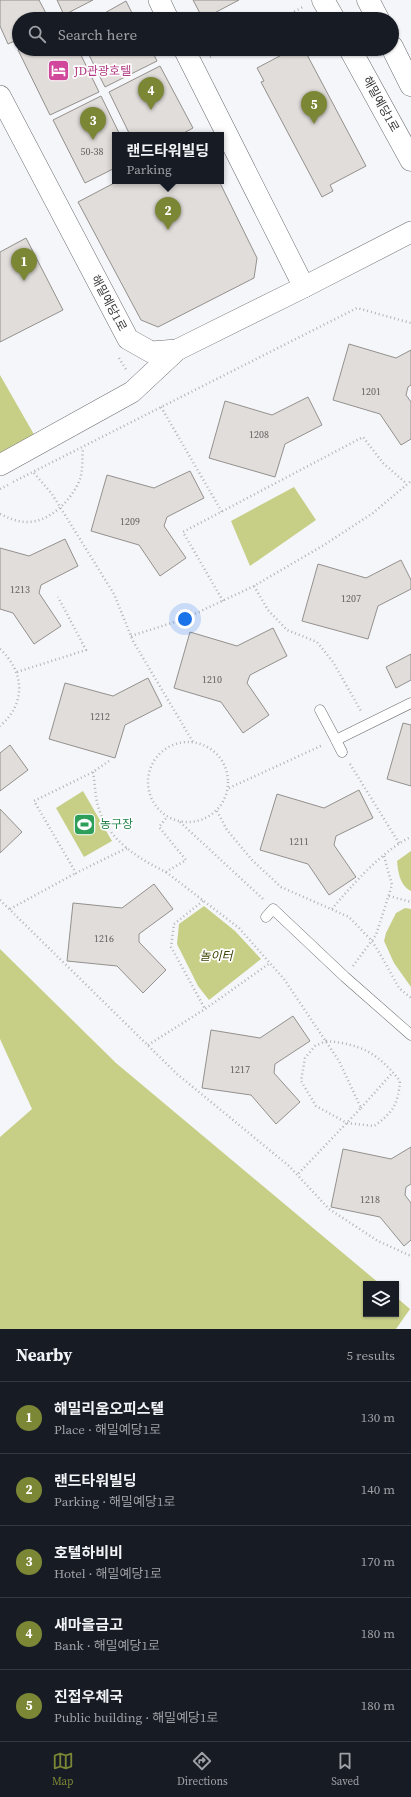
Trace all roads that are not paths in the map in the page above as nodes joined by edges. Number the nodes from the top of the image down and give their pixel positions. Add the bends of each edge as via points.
1 (159, 0) edge
2 (323, 0) edge
3 (368, 0) edge
4 (165, 12) edge
5 (330, 12) edge
6 (374, 12) edge
7 (188, 56) edge
8 (354, 56) edge
9 (397, 56) edge
10 (411, 84) edge
11 (0, 96) edge
12 (411, 160) edge
13 (411, 232) edge
14 (304, 287) junction
15 (177, 350) junction
16 (6, 462) edge
17 (411, 703) edge
18 (320, 710) dead end
19 (336, 740) junction
20 (342, 752) road end
21 (266, 917) dead end
22 (411, 1035) edge

1 - 4 street
2 - 5 street
3 - 6 street
7 - 14 street
8 - 12 street, 해밀예당1로
9 - 10 street
11 - 15 street, 해밀예당1로 via 128,339 151,352
13 - 14 street, 해밀예당1로
14 - 15 street, 해밀예당1로
15 - 16 street via 132,392
17 - 19 lane
18 - 19 lane
19 - 20 lane
21 - 22 lane via 273,909

